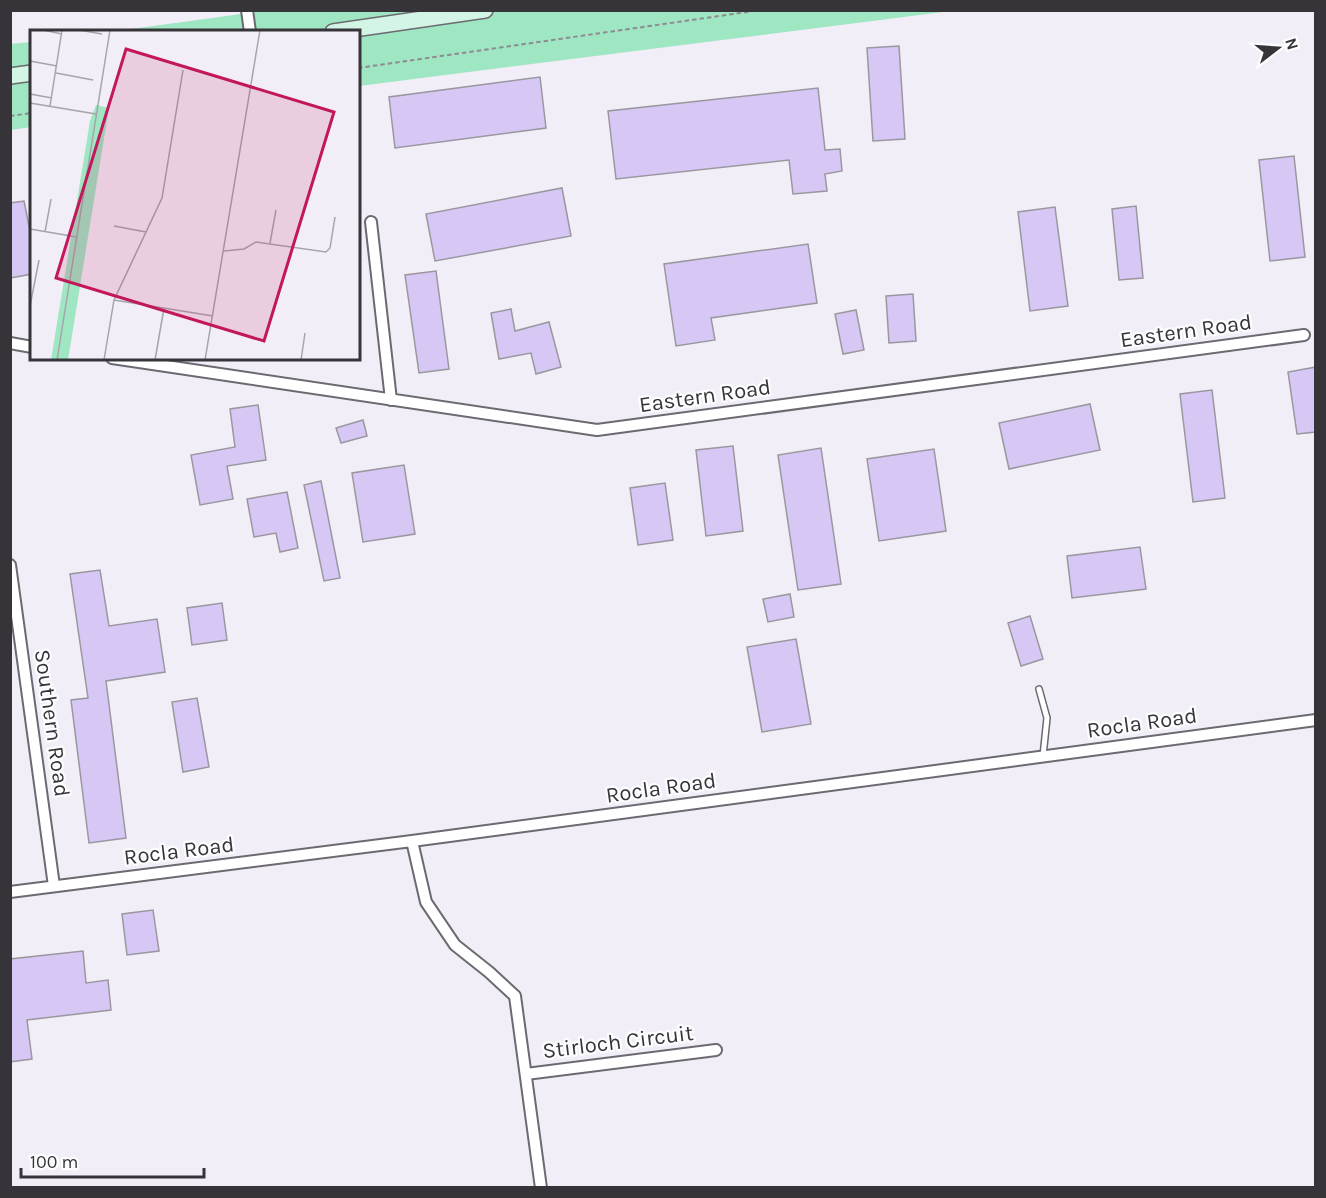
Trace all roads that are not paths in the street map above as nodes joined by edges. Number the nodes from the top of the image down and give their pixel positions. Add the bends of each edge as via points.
1 (247, 10) edge
2 (485, 10) edge
3 (250, 30) edge
4 (347, 30) edge
5 (30, 73) edge
6 (10, 76) edge
7 (370, 222) dead end
8 (1304, 335) dead end
9 (10, 343) edge
10 (30, 346) edge
11 (125, 360) edge
12 (391, 400) junction
13 (10, 565) edge
14 (14, 619) edge
15 (1039, 689) dead end
16 (1316, 720) edge
17 (1043, 756) junction
18 (412, 841) junction
19 (54, 886) junction
20 (10, 892) edge
21 (716, 1050) dead end
22 (526, 1074) junction
23 (541, 1188) edge

1 - 3 street
2 - 4 main road
5 - 6 main road
7 - 12 street
8 - 12 street, Eastern Road via 597,430
9 - 10 street
11 - 12 street, Eastern Road
13 - 14 street, Southern Road
14 - 19 street, Southern Road
15 - 17 lane via 1047,718
16 - 17 street, Rocla Road
17 - 18 street, Rocla Road
18 - 19 street, Rocla Road
18 - 22 street, Stirloch Circuit via 426,902 455,945 515,996
19 - 20 street, Rocla Road
21 - 22 street, Stirloch Circuit
22 - 23 street, Stirloch Circuit

